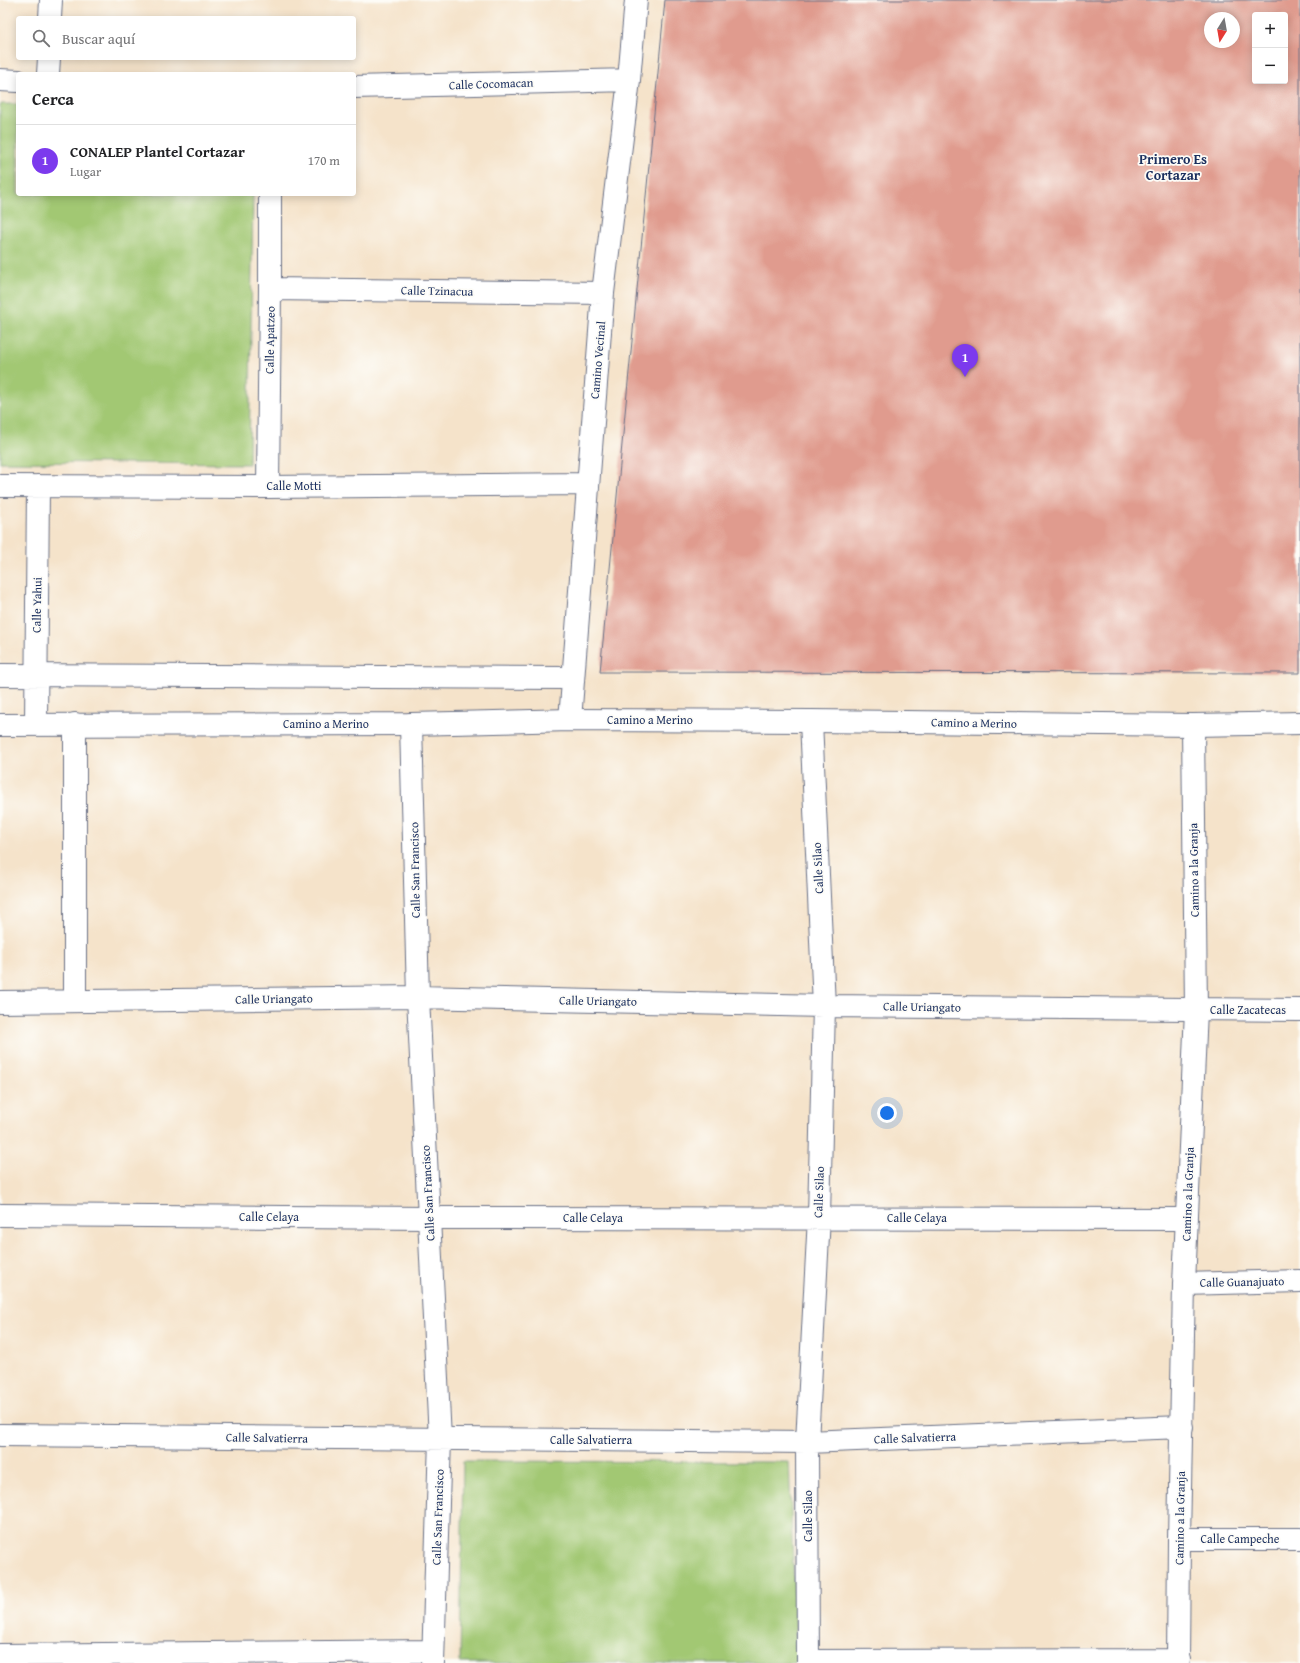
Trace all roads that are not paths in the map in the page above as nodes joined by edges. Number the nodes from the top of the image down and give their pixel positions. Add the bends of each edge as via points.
1 (51, 0) edge
2 (636, 0) edge
3 (50, 16) edge
4 (49, 60) edge
5 (48, 72) edge
6 (0, 80) edge
7 (629, 80) junction
8 (16, 81) edge
9 (356, 88) edge
10 (270, 196) edge
11 (270, 289) junction
12 (603, 293) junction
13 (588, 484) junction
14 (0, 486) edge
15 (38, 486) junction
16 (268, 487) junction
17 (36, 674) junction
18 (0, 675) edge
19 (573, 678) junction
20 (570, 720) junction
21 (811, 721) junction
22 (1300, 723) edge
23 (36, 724) junction
24 (75, 724) junction
25 (411, 724) junction
26 (0, 725) edge
27 (1193, 725) junction
28 (418, 997) junction
29 (75, 1001) junction
30 (0, 1002) edge
31 (824, 1006) junction
32 (1196, 1010) junction
33 (1300, 1010) edge
34 (0, 1215) edge
35 (819, 1217) junction
36 (429, 1218) junction
37 (1187, 1219) junction
38 (1300, 1281) edge
39 (1184, 1284) junction
40 (1182, 1427) junction
41 (0, 1435) edge
42 (440, 1439) junction
43 (807, 1442) junction
44 (1179, 1539) junction
45 (1300, 1539) edge
46 (0, 1655) edge
47 (433, 1657) edge
48 (808, 1662) edge
49 (1178, 1662) edge

1 - 3 street
2 - 7 street, Camino Vecinal
4 - 5 street
6 - 8 street
7 - 9 street, Calle Cocomacan
7 - 12 street, Camino Vecinal
10 - 11 street, Calle Apatzeo
11 - 12 street, Calle Tzinacua
11 - 16 street, Calle Apatzeo
12 - 13 street, Camino Vecinal
13 - 16 street, Calle Motti
13 - 19 street, Camino Vecinal
14 - 15 street, Calle Motti
15 - 16 street, Calle Motti
15 - 17 street, Calle Yahui
17 - 18 street
17 - 19 street
17 - 23 street, Calle Yahui
19 - 20 street, Camino Vecinal
20 - 21 street, Camino a Merino
20 - 25 street, Camino a Merino
21 - 27 street, Camino a Merino
21 - 31 street, Calle Silao
22 - 27 street, Camino a Merino
23 - 24 street, Camino a Merino
23 - 26 street, Camino a Merino
24 - 25 street, Camino a Merino
24 - 29 street
25 - 28 street, Calle San Francisco
27 - 32 street, Camino a la Granja
28 - 29 street, Calle Uriangato
28 - 31 street, Calle Uriangato
28 - 36 street, Calle San Francisco
29 - 30 street, Calle Uriangato
31 - 32 street, Calle Uriangato
31 - 35 street, Calle Silao
32 - 33 street, Calle Zacatecas
32 - 37 street, Camino a la Granja
34 - 36 street, Calle Celaya
35 - 36 street, Calle Celaya
35 - 37 street, Calle Celaya
35 - 43 street, Calle Silao
36 - 42 street, Calle San Francisco
37 - 39 street, Camino a la Granja
38 - 39 street, Calle Guanajuato
39 - 40 street, Camino a la Granja
40 - 43 street, Calle Salvatierra
40 - 44 street, Camino a la Granja
41 - 42 street, Calle Salvatierra
42 - 43 street, Calle Salvatierra
42 - 47 street, Calle San Francisco
43 - 48 street, Calle Silao
44 - 45 street, Calle Campeche
44 - 49 street, Camino a la Granja
46 - 47 street
48 - 49 street

